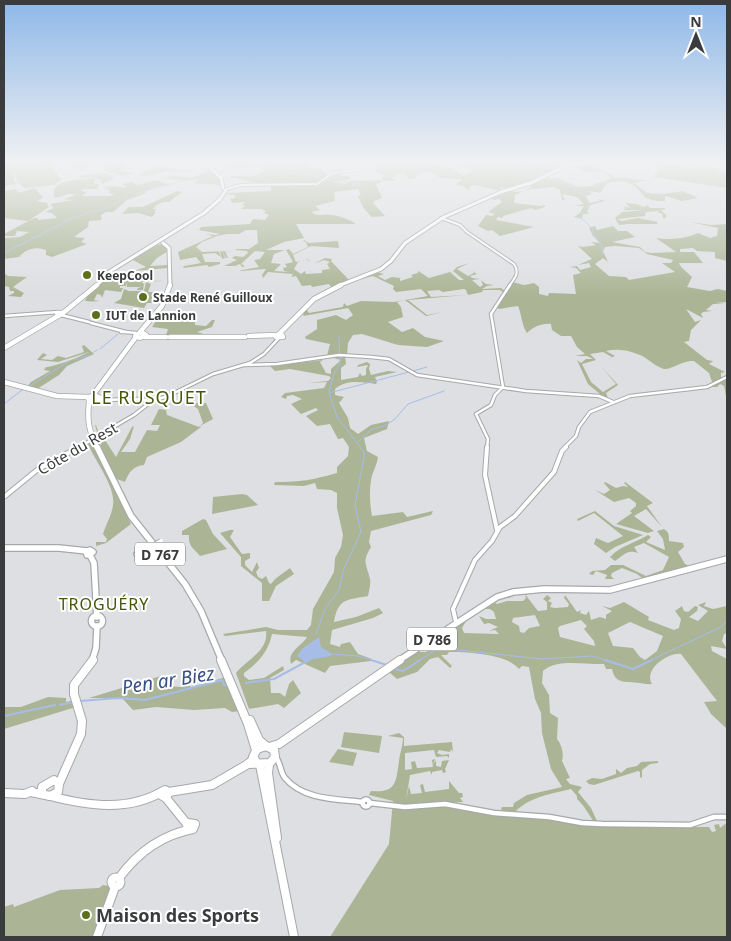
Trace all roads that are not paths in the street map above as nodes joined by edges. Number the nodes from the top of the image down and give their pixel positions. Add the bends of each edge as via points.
1 (211, 207) edge
2 (467, 207) edge
3 (441, 218) junction
4 (165, 240) junction
5 (92, 290) junction
6 (76, 302) junction
7 (71, 308) junction
8 (60, 314) junction
9 (4, 316) edge
10 (143, 335) junction
11 (279, 336) junction
12 (4, 347) edge
13 (248, 364) junction
14 (107, 375) junction
15 (727, 377) edge
16 (4, 382) edge
17 (503, 387) junction
18 (90, 398) junction
19 (99, 399) junction
20 (152, 401) junction
21 (614, 403) junction
22 (88, 427) junction
23 (4, 497) edge
24 (497, 531) junction
25 (161, 541) dead end
26 (4, 548) edge
27 (136, 554) dead end
28 (727, 559) edge
29 (459, 622) junction
30 (230, 682) junction
31 (279, 744) junction
32 (267, 746) junction
33 (256, 750) junction
34 (268, 760) junction
35 (62, 774) junction
36 (51, 780) junction
37 (43, 789) junction
38 (60, 791) junction
39 (4, 793) edge
40 (165, 795) junction
41 (727, 817) edge
42 (97, 937) edge
43 (294, 937) edge

1 - 4 main road
2 - 3 main road
3 - 11 main road via 405,243 381,269 314,299
3 - 17 street via 462,226 517,269 517,275 491,314
4 - 5 main road via 127,260
4 - 10 main road via 169,247 171,284 168,296
5 - 6 main road
5 - 7 main road
6 - 7 main road
6 - 8 main road
7 - 8 main road
8 - 9 street
8 - 10 street
8 - 12 main road
10 - 11 main road via 175,338
10 - 14 main road
11 - 13 street via 264,354
13 - 17 street via 272,366 338,356 377,357 392,359 409,374
13 - 20 street via 213,374
14 - 18 main road
14 - 19 main road
15 - 21 street via 706,387 634,396
16 - 18 main road via 54,395
17 - 21 street via 599,396
17 - 24 street via 491,405 476,414 488,439 485,475
18 - 19 main road
18 - 22 main road, D 767
19 - 20 street
19 - 22 main road via 91,411
20 - 23 street, Côte du Rest, bridge via 132,416 31,474
21 - 24 street via 590,412 576,436 562,451 554,472 517,514
22 - 30 main road, D 767 via 123,504 201,611
24 - 29 street via 468,573 453,609
25 - 27 street, bridge
26 - 35 main road via 70,548 88,553 94,563 97,617 104,620 97,626 94,657 73,686 82,724 81,736
28 - 29 main road, D 786 via 610,590 513,592 487,602
29 - 31 main road, D 786 via 333,704
30 - 32 main road, D 767 via 258,738
30 - 33 main road, D 767
31 - 32 main road, D 786
31 - 34 main road, D 786
32 - 33 main road
32 - 34 main road
33 - 34 main road
34 - 40 main road via 248,764 212,785
34 - 41 street via 282,764 283,776 301,791 362,802 367,799 370,803 391,806 469,807 494,813 602,824 684,825
34 - 43 main road via 280,865
35 - 36 main road
35 - 38 main road
36 - 37 main road
36 - 38 main road
37 - 38 main road via 45,796
37 - 39 main road via 25,794
38 - 40 main road via 118,805
40 - 42 main road via 187,826 143,849 119,878 120,884 115,886

